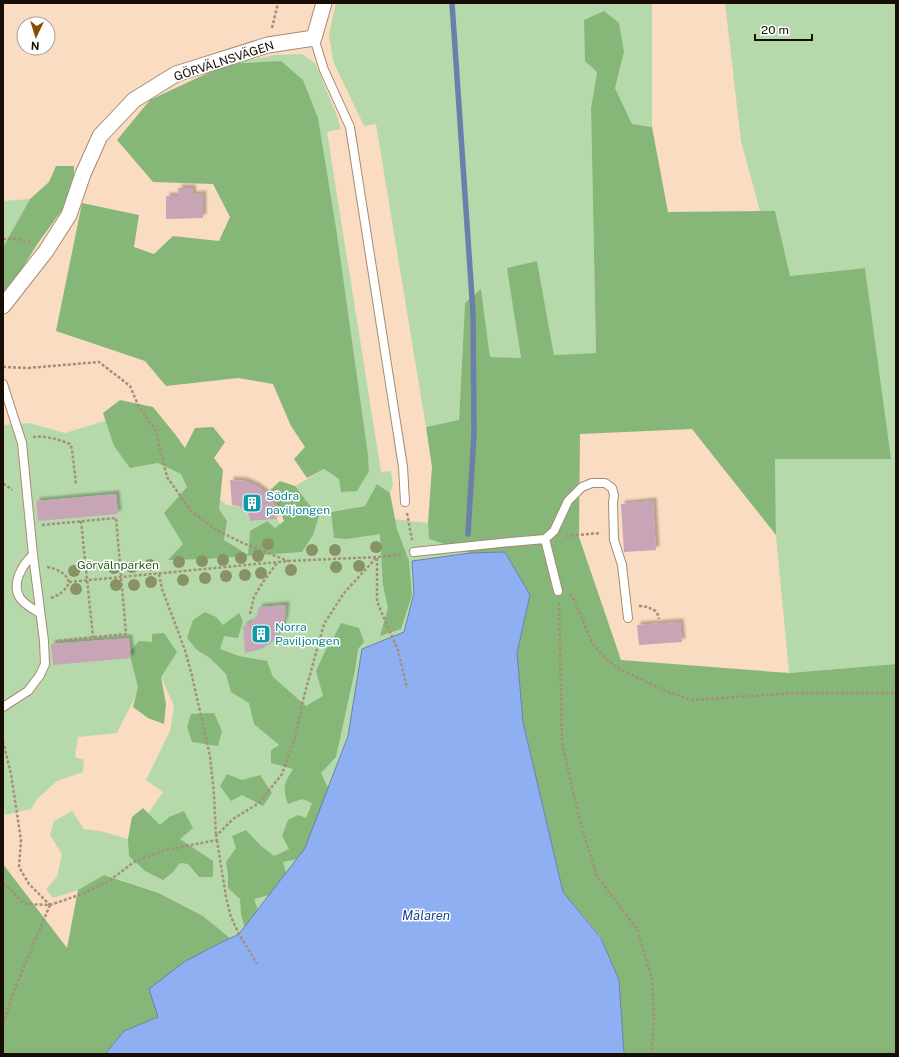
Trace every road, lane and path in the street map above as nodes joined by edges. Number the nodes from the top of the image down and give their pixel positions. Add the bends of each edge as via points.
1 (278, 3) edge
2 (324, 3) edge
3 (314, 38) junction
4 (268, 45) junction
5 (3, 239) edge
6 (44, 252) junction
7 (3, 306) edge
8 (3, 367) edge
9 (3, 384) edge
10 (21, 440) junction
11 (76, 484) dead end
12 (406, 502) joint
13 (81, 521) junction
14 (30, 526) junction
15 (614, 532) junction
16 (545, 539) junction
17 (414, 552) junction
18 (33, 555) junction
19 (377, 557) junction
20 (288, 561) junction
21 (278, 562) junction
22 (35, 568) junction
23 (159, 574) junction
24 (121, 578) junction
25 (87, 580) junction
26 (69, 582) junction
27 (557, 587) junction
28 (38, 601) junction
29 (627, 607) junction
30 (40, 613) junction
31 (250, 614) dead end
32 (628, 618) dead end
33 (659, 619) dead end
34 (93, 637) junction
35 (53, 641) dead end
36 (407, 688) dead end
37 (896, 693) edge
38 (3, 707) edge
39 (3, 741) edge
40 (216, 836) junction
41 (217, 840) junction
42 (3, 883) edge
43 (50, 905) junction
44 (257, 964) dead end
45 (3, 1024) edge
46 (651, 1054) edge

1 - 4 path
2 - 3 street
3 - 4 street, GÖRVÄLNSVÄGEN
3 - 12 lane via 324,70 350,127 403,467
4 - 6 street, GÖRVÄLNSVÄGEN via 176,74 134,100 100,136 83,174 70,215
5 - 6 path via 28,241
6 - 7 street, GÖRVÄLNSVÄGEN
8 - 20 path via 28,368 99,362 130,386 138,405 156,431 167,477 191,511 216,530
9 - 10 lane
10 - 11 path via 36,436 70,444
10 - 14 lane
12 - 17 path
13 - 14 path
13 - 24 path via 116,518
13 - 25 path
14 - 18 lane
15 - 16 path
15 - 16 lane via 612,488 605,483 592,483 582,487 568,501 554,531
15 - 29 lane via 622,565
16 - 17 lane
16 - 27 lane
17 - 19 path
18 - 22 lane
18 - 30 lane via 20,573 17,589 25,604
19 - 20 path
19 - 36 path via 377,601 398,650
19 - 40 path via 344,593 324,624 295,738 282,774 259,803 234,818
20 - 21 path
21 - 23 path
21 - 31 path via 254,597
22 - 26 path via 55,569 67,576
22 - 28 lane
23 - 24 path
23 - 40 path via 162,589 185,650 210,756
24 - 25 path
24 - 34 path via 126,634
25 - 26 path
25 - 34 path
26 - 28 path via 63,592
27 - 37 path via 567,590 575,601 592,643 605,658 619,669 692,700 796,693
27 - 46 path via 562,743 581,824 597,876 637,929 652,979 654,1018
28 - 30 lane
29 - 32 lane
29 - 33 path via 644,606 657,612
30 - 38 lane via 44,641 44,664 40,675 28,691
34 - 35 path
39 - 43 path via 21,840 19,867 30,884
40 - 41 path
41 - 43 path via 165,850 134,862 109,881
41 - 44 path via 231,917
42 - 43 path via 25,904
43 - 45 path via 15,988

